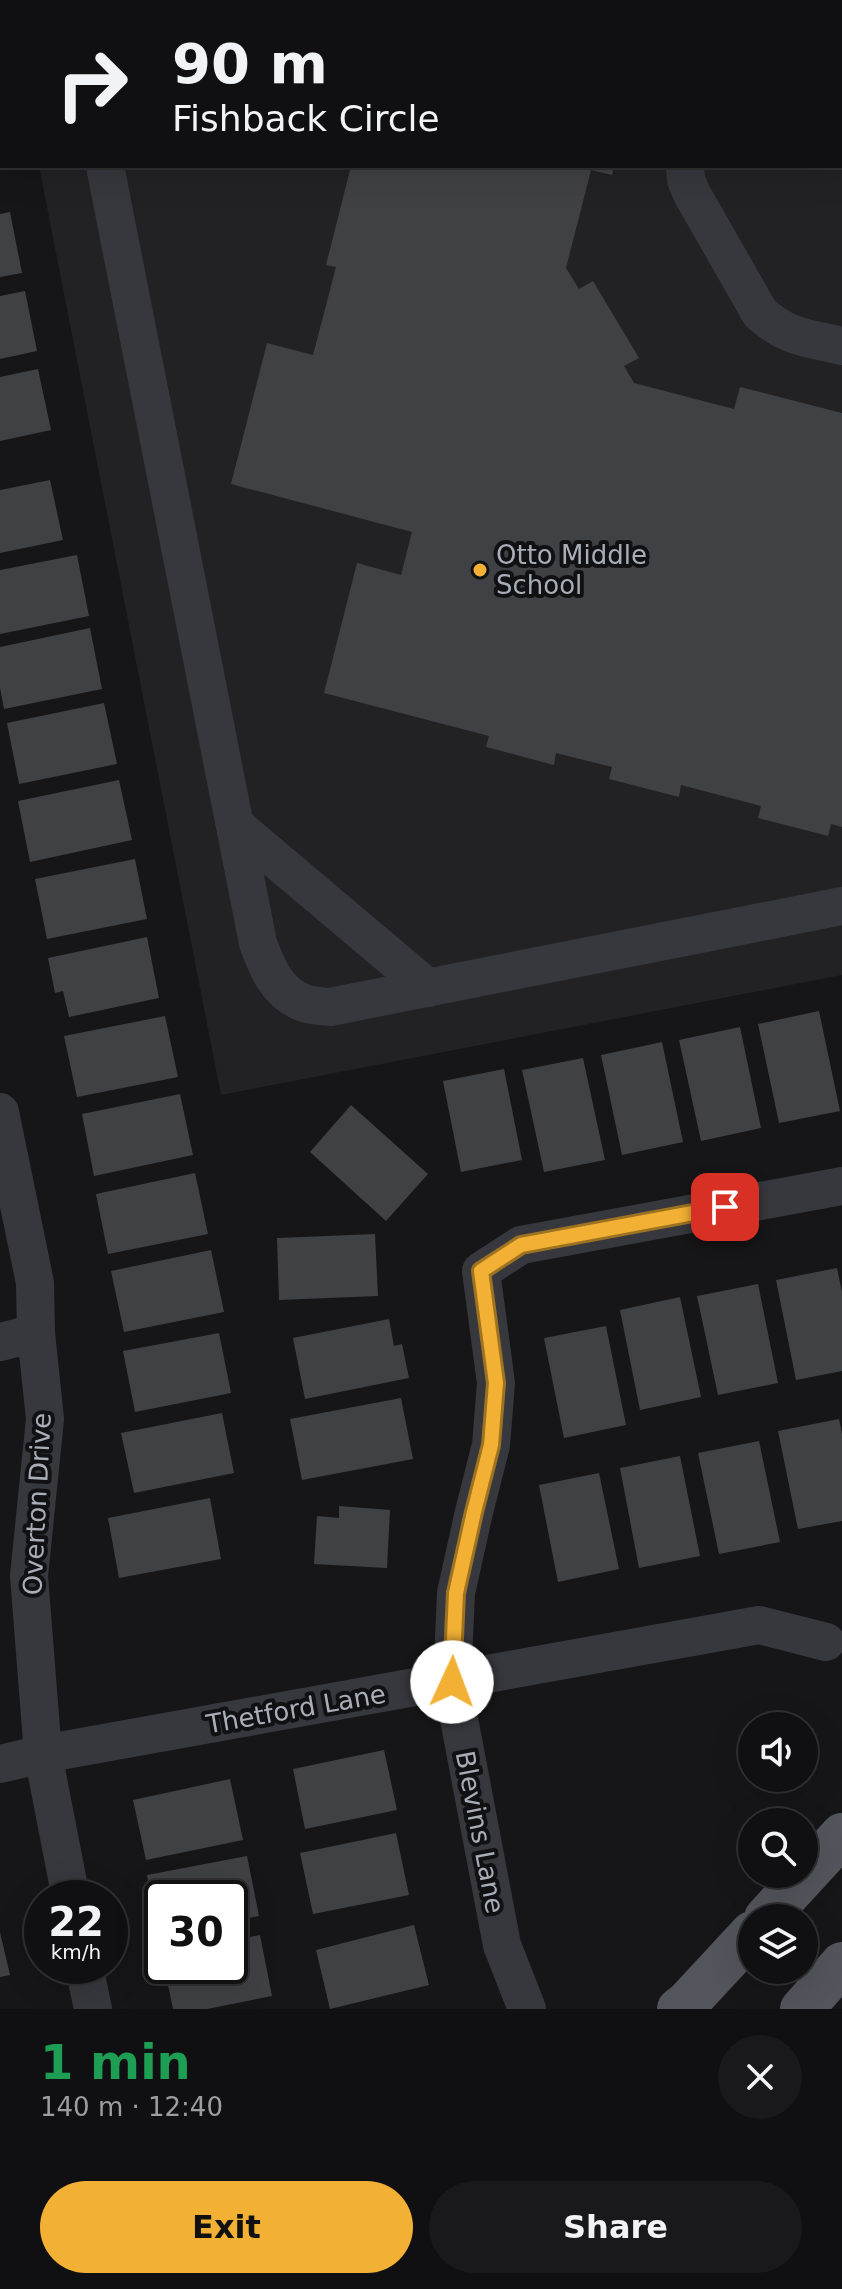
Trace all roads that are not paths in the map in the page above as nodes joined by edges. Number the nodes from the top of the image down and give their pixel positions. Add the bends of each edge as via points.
1 (105, 168) edge
2 (685, 168) edge
3 (842, 346) edge
4 (235, 825) junction
5 (842, 906) edge
6 (428, 988) junction
7 (0, 1112) edge
8 (842, 1186) edge
9 (18, 1337) edge
10 (826, 1642) dead end
11 (452, 1682) junction
12 (43, 1754) junction
13 (0, 1764) edge
14 (842, 1835) edge
15 (68, 1880) edge
16 (779, 1904) edge
17 (738, 1948) edge
18 (842, 1964) edge
19 (88, 1984) edge
20 (93, 2009) edge
21 (527, 2009) edge
22 (679, 2009) edge
23 (802, 2009) edge

1 - 4 street
2 - 3 street via 692,194 760,313 789,334
4 - 6 street
4 - 6 street via 258,943 267,969 283,990 306,1004 330,1007
5 - 6 street
7 - 9 street, Overton Drive via 35,1283
8 - 11 street, Blevins Lane via 521,1245 481,1271 496,1383 491,1445 456,1593
9 - 12 street, Overton Drive via 45,1419 29,1576
10 - 11 street, Thetford Lane via 759,1625
11 - 12 street, Thetford Lane
11 - 21 street, Blevins Lane via 502,1945
12 - 13 street, Thetford Lane
12 - 15 street, Overton Drive
14 - 16 main road
17 - 22 main road
18 - 23 main road
19 - 20 street

